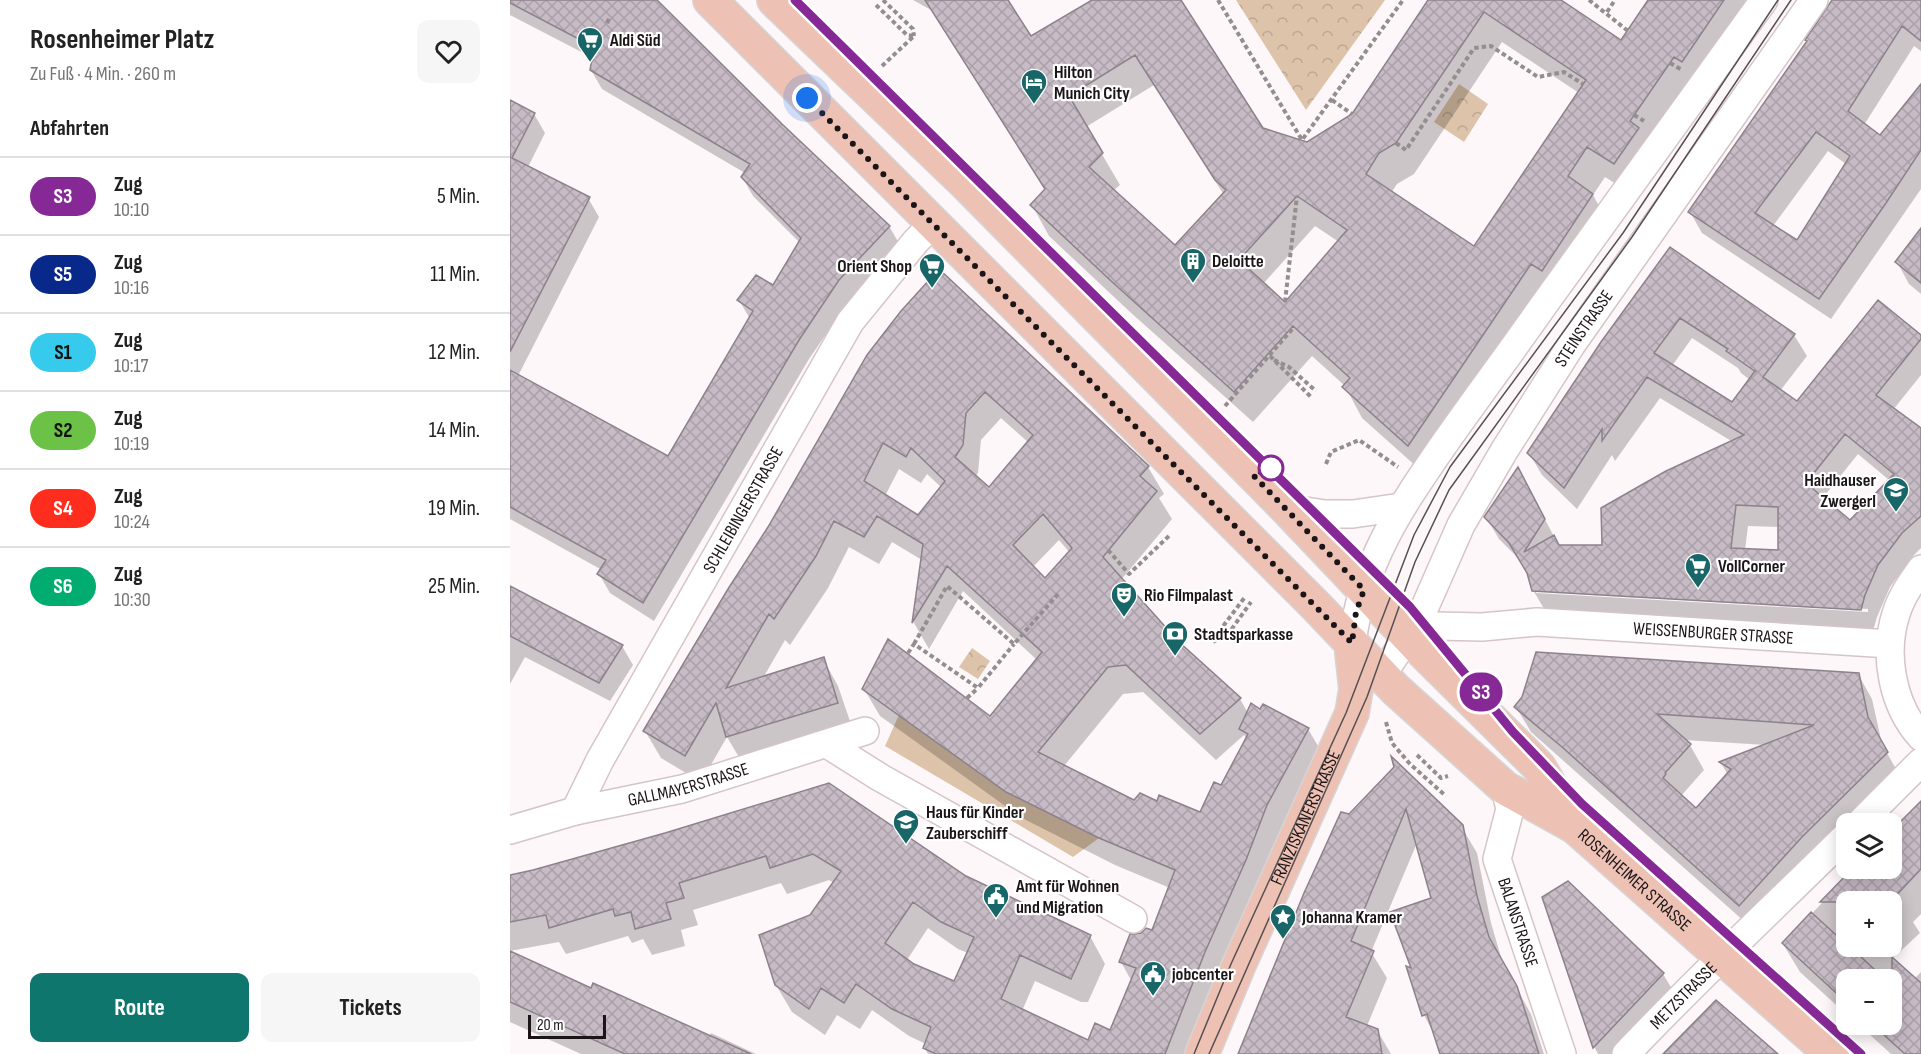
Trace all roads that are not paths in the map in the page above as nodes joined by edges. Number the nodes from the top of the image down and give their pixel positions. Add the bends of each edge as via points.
1 (710, 0) edge
2 (774, 0) edge
3 (1764, 0) edge
4 (1814, 0) edge
5 (933, 224) junction
6 (1401, 507) junction
7 (1286, 508) junction
8 (1921, 569) edge
9 (1364, 590) junction
10 (1422, 631) junction
11 (1352, 643) junction
12 (1890, 644) junction
13 (1382, 675) junction
14 (1352, 713) junction
15 (865, 731) dead end
16 (1921, 737) edge
17 (827, 744) junction
18 (1921, 762) edge
19 (1505, 788) junction
20 (574, 811) junction
21 (1870, 813) edge
22 (1575, 827) junction
23 (510, 830) edge
24 (1836, 846) edge
25 (1133, 919) dead end
26 (1723, 958) junction
27 (1202, 1054) edge
28 (1562, 1054) edge
29 (1626, 1054) edge
30 (1831, 1054) edge

1 - 5 main road
2 - 7 main road, ROSENHEIMER STRASSE via 965,183
3 - 6 street
4 - 10 street, STEINSTRASSE via 1572,344 1504,451 1461,525 1430,597
5 - 11 main road
5 - 20 street, SCHLEIBINGERSTRASSE via 850,322
6 - 7 street via 1353,514
6 - 9 street via 1382,540
7 - 9 main road, ROSENHEIMER STRASSE
8 - 12 street via 1908,586 1896,614
9 - 10 main road, ROSENHEIMER STRASSE
9 - 11 street
10 - 12 street, WEISSENBURGER STRASSE via 1537,622
10 - 13 street, STEINSTRASSE
10 - 22 main road, ROSENHEIMER STRASSE via 1539,767
11 - 13 main road
11 - 14 main road, FRANZISKANERSTRASSE via 1356,689
12 - 16 street via 1892,675 1902,708
13 - 14 main road, FRANZISKANERSTRASSE
13 - 19 main road
14 - 27 main road, FRANZISKANERSTRASSE
15 - 17 street, GALLMAYERSTRASSE
17 - 20 street, GALLMAYERSTRASSE via 682,789
17 - 25 street
18 - 21 street
19 - 22 main road
19 - 28 street, BALANSTRASSE via 1510,809 1497,859
20 - 23 street, GALLMAYERSTRASSE
22 - 26 main road, ROSENHEIMER STRASSE
24 - 26 street, METZSTRASSE
26 - 29 street, METZSTRASSE
26 - 30 main road, ROSENHEIMER STRASSE

